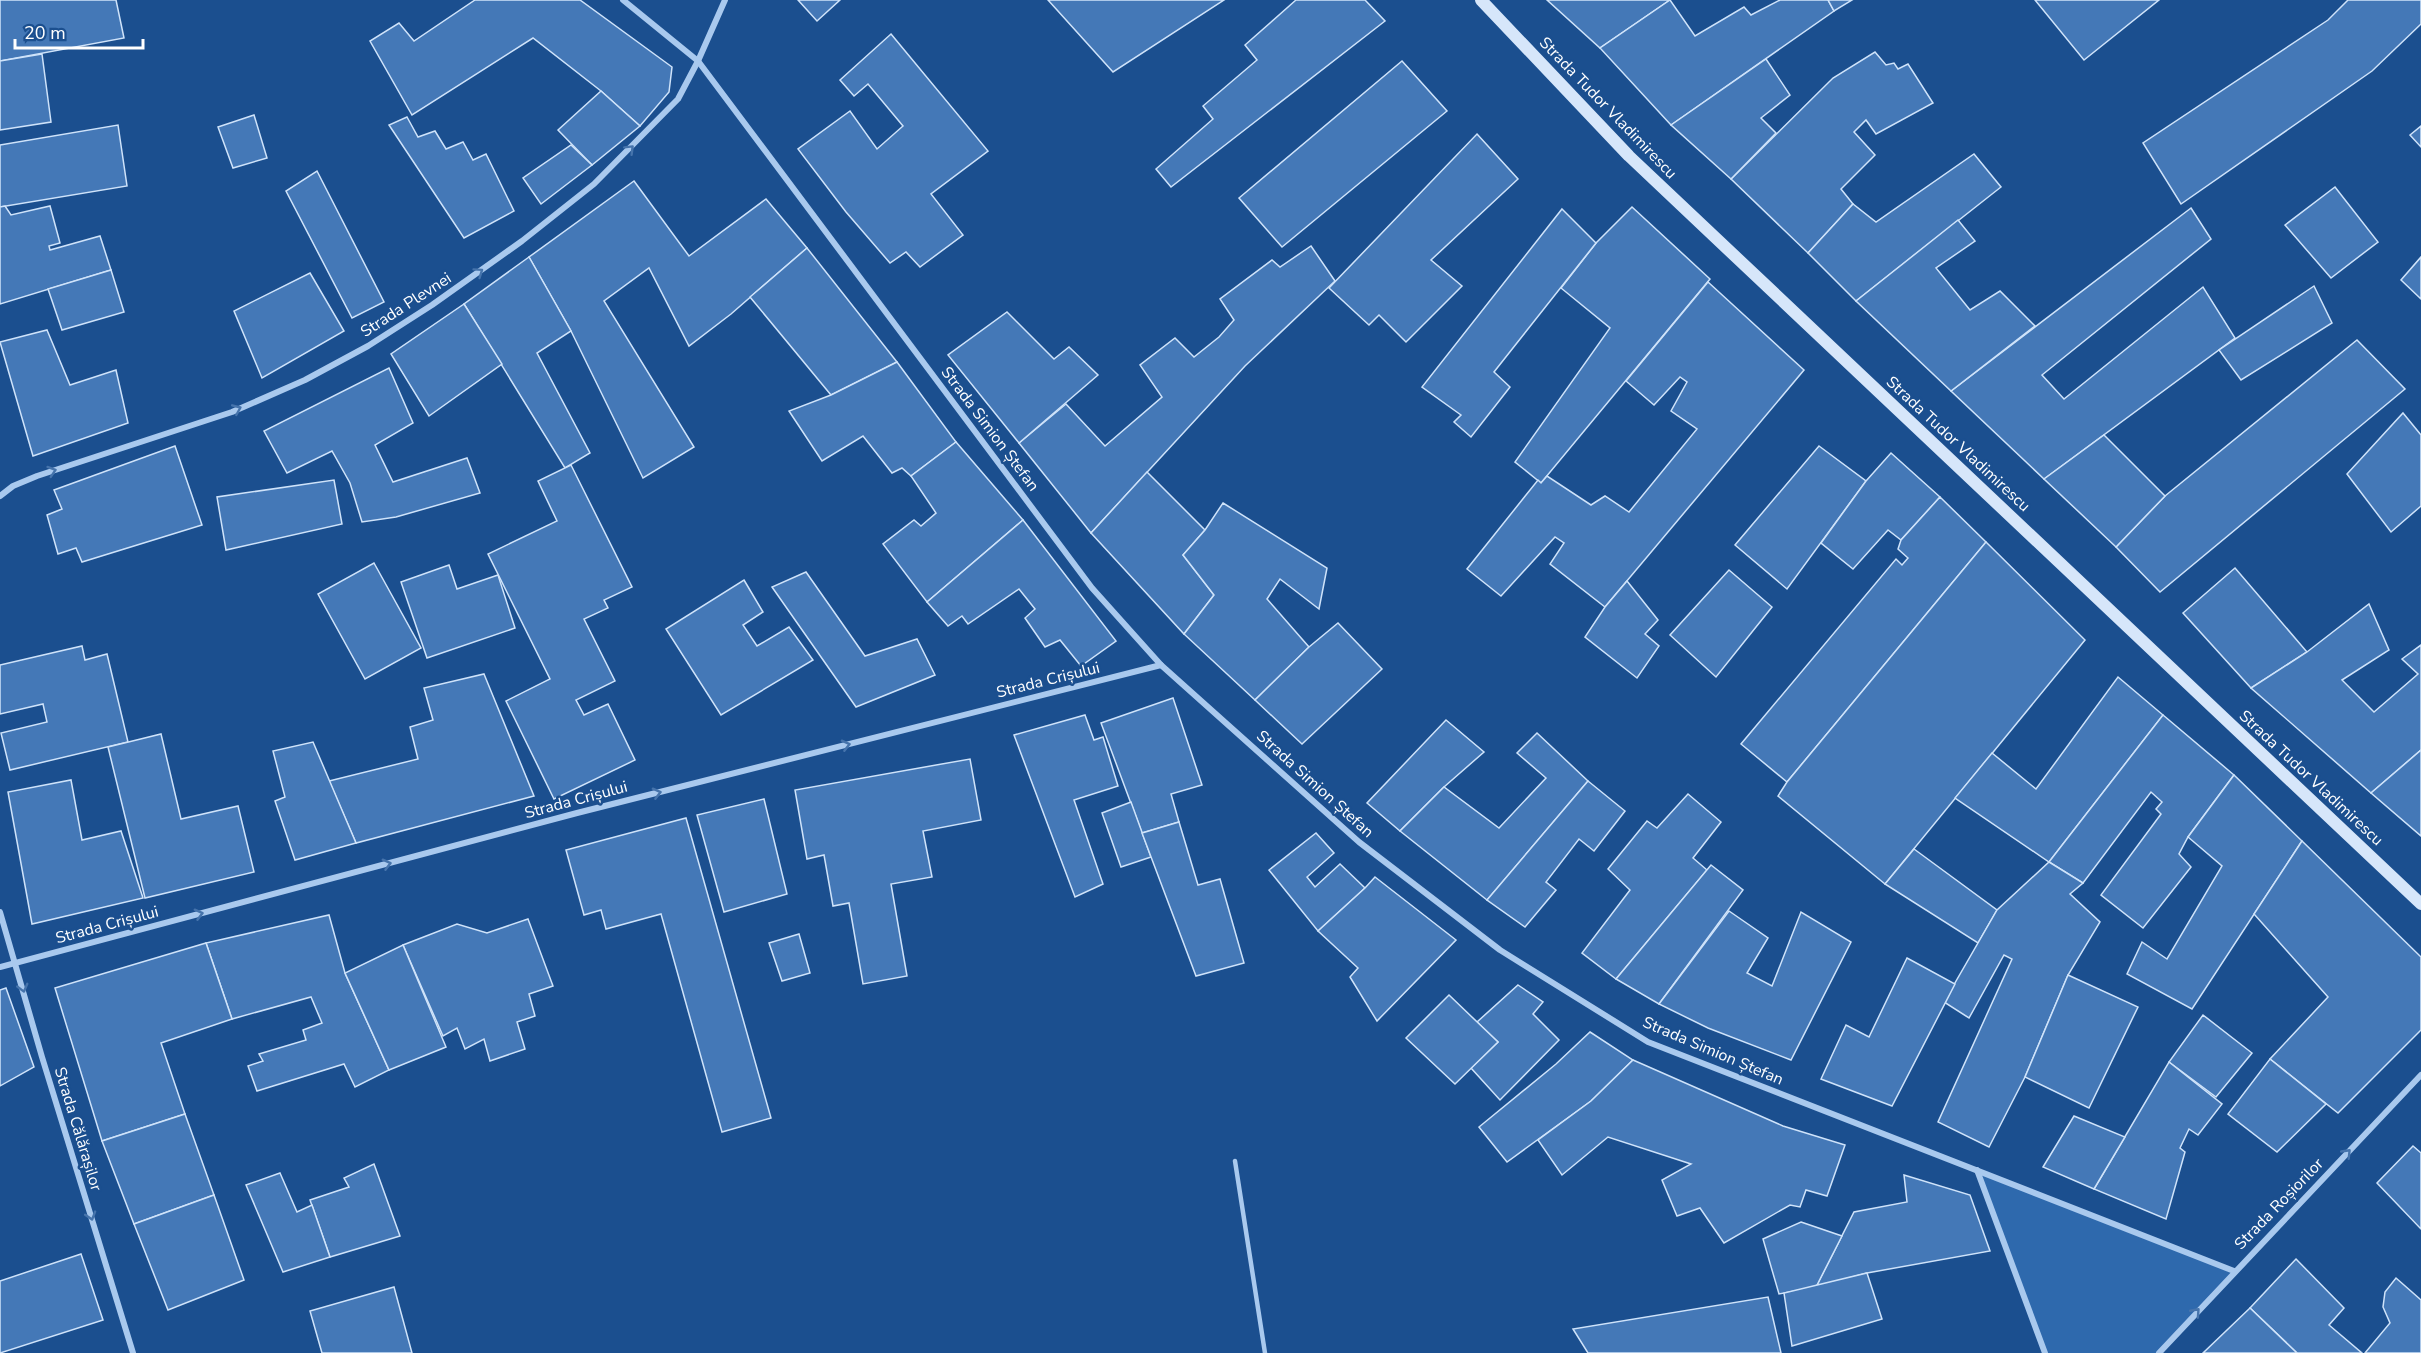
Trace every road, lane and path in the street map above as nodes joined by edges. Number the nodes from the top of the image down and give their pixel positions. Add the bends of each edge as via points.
1 (623, 0) edge
2 (725, 0) edge
3 (1481, 0) edge
4 (698, 61) junction
5 (0, 496) edge
6 (1161, 665) junction
7 (2421, 904) edge
8 (0, 912) edge
9 (16, 963) junction
10 (0, 967) edge
11 (2421, 1075) edge
12 (1235, 1161) dead end
13 (1977, 1170) junction
14 (2234, 1271) junction
15 (133, 1353) edge
16 (1265, 1353) edge
17 (2045, 1353) edge
18 (2159, 1353) edge

1 - 4 street, Strada Simion Ștefan
2 - 4 street, Strada Plevnei
3 - 7 street, Strada Tudor Vladimirescu via 1629,156
5 -> 4 street, Strada Plevnei via 37,476 232,412 305,380 368,346 432,306 594,184 678,99
4 - 6 street, Strada Simion Ștefan via 1092,588
9 -> 6 street, Strada Crișului via 566,816
6 - 13 street, Strada Simion Ștefan via 1359,843 1500,950 1648,1042
8 - 9 street, Strada Călărașilor
9 - 10 street, Strada Crișului
9 -> 15 street, Strada Călărașilor
14 -> 11 street, Strada Roșiorilor
12 - 16 lane
13 - 14 street, Strada Simion Ștefan
13 - 17 street
18 -> 14 street, Strada Roșiorilor

